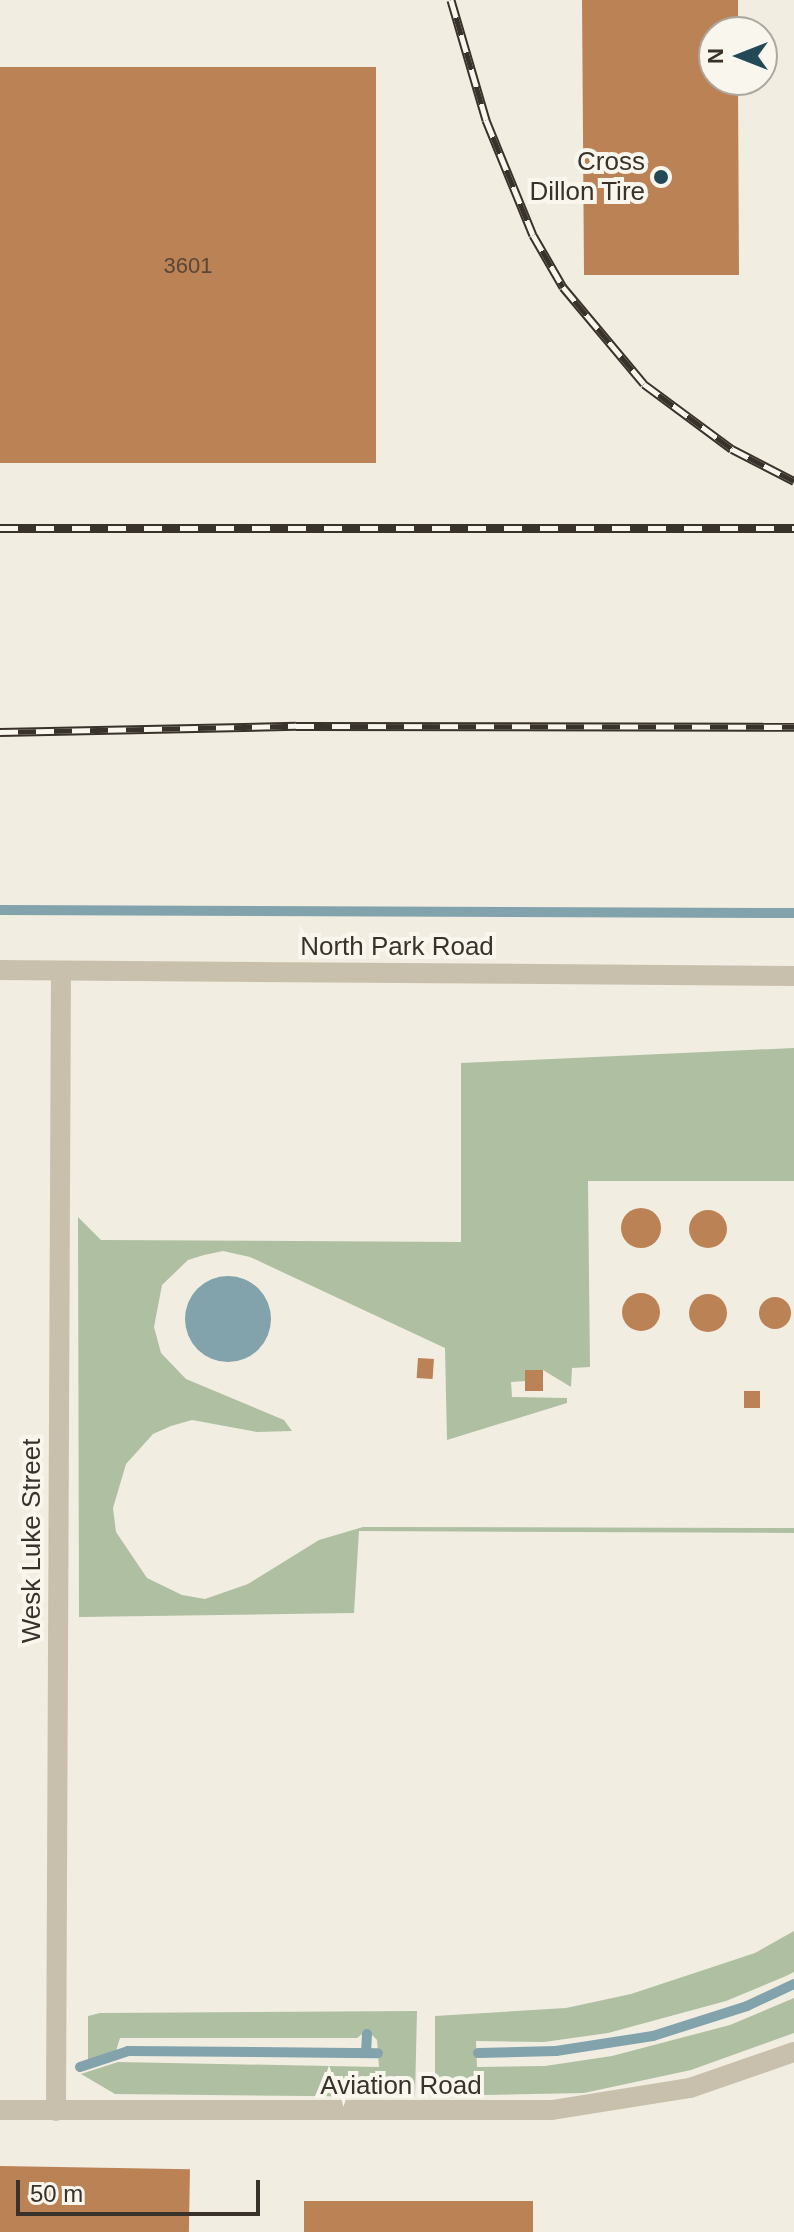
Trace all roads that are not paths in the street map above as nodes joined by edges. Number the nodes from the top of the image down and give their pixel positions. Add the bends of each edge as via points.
1 (0, 970) edge
2 (61, 971) junction
3 (794, 976) edge
4 (794, 2052) edge
5 (0, 2110) edge
6 (56, 2111) junction

1 - 2 street, North Park Road
2 - 3 street, North Park Road
2 - 6 street, Wesk Luke Street
4 - 6 street, Aviation Road via 690,2088 552,2110
5 - 6 street, Aviation Road

